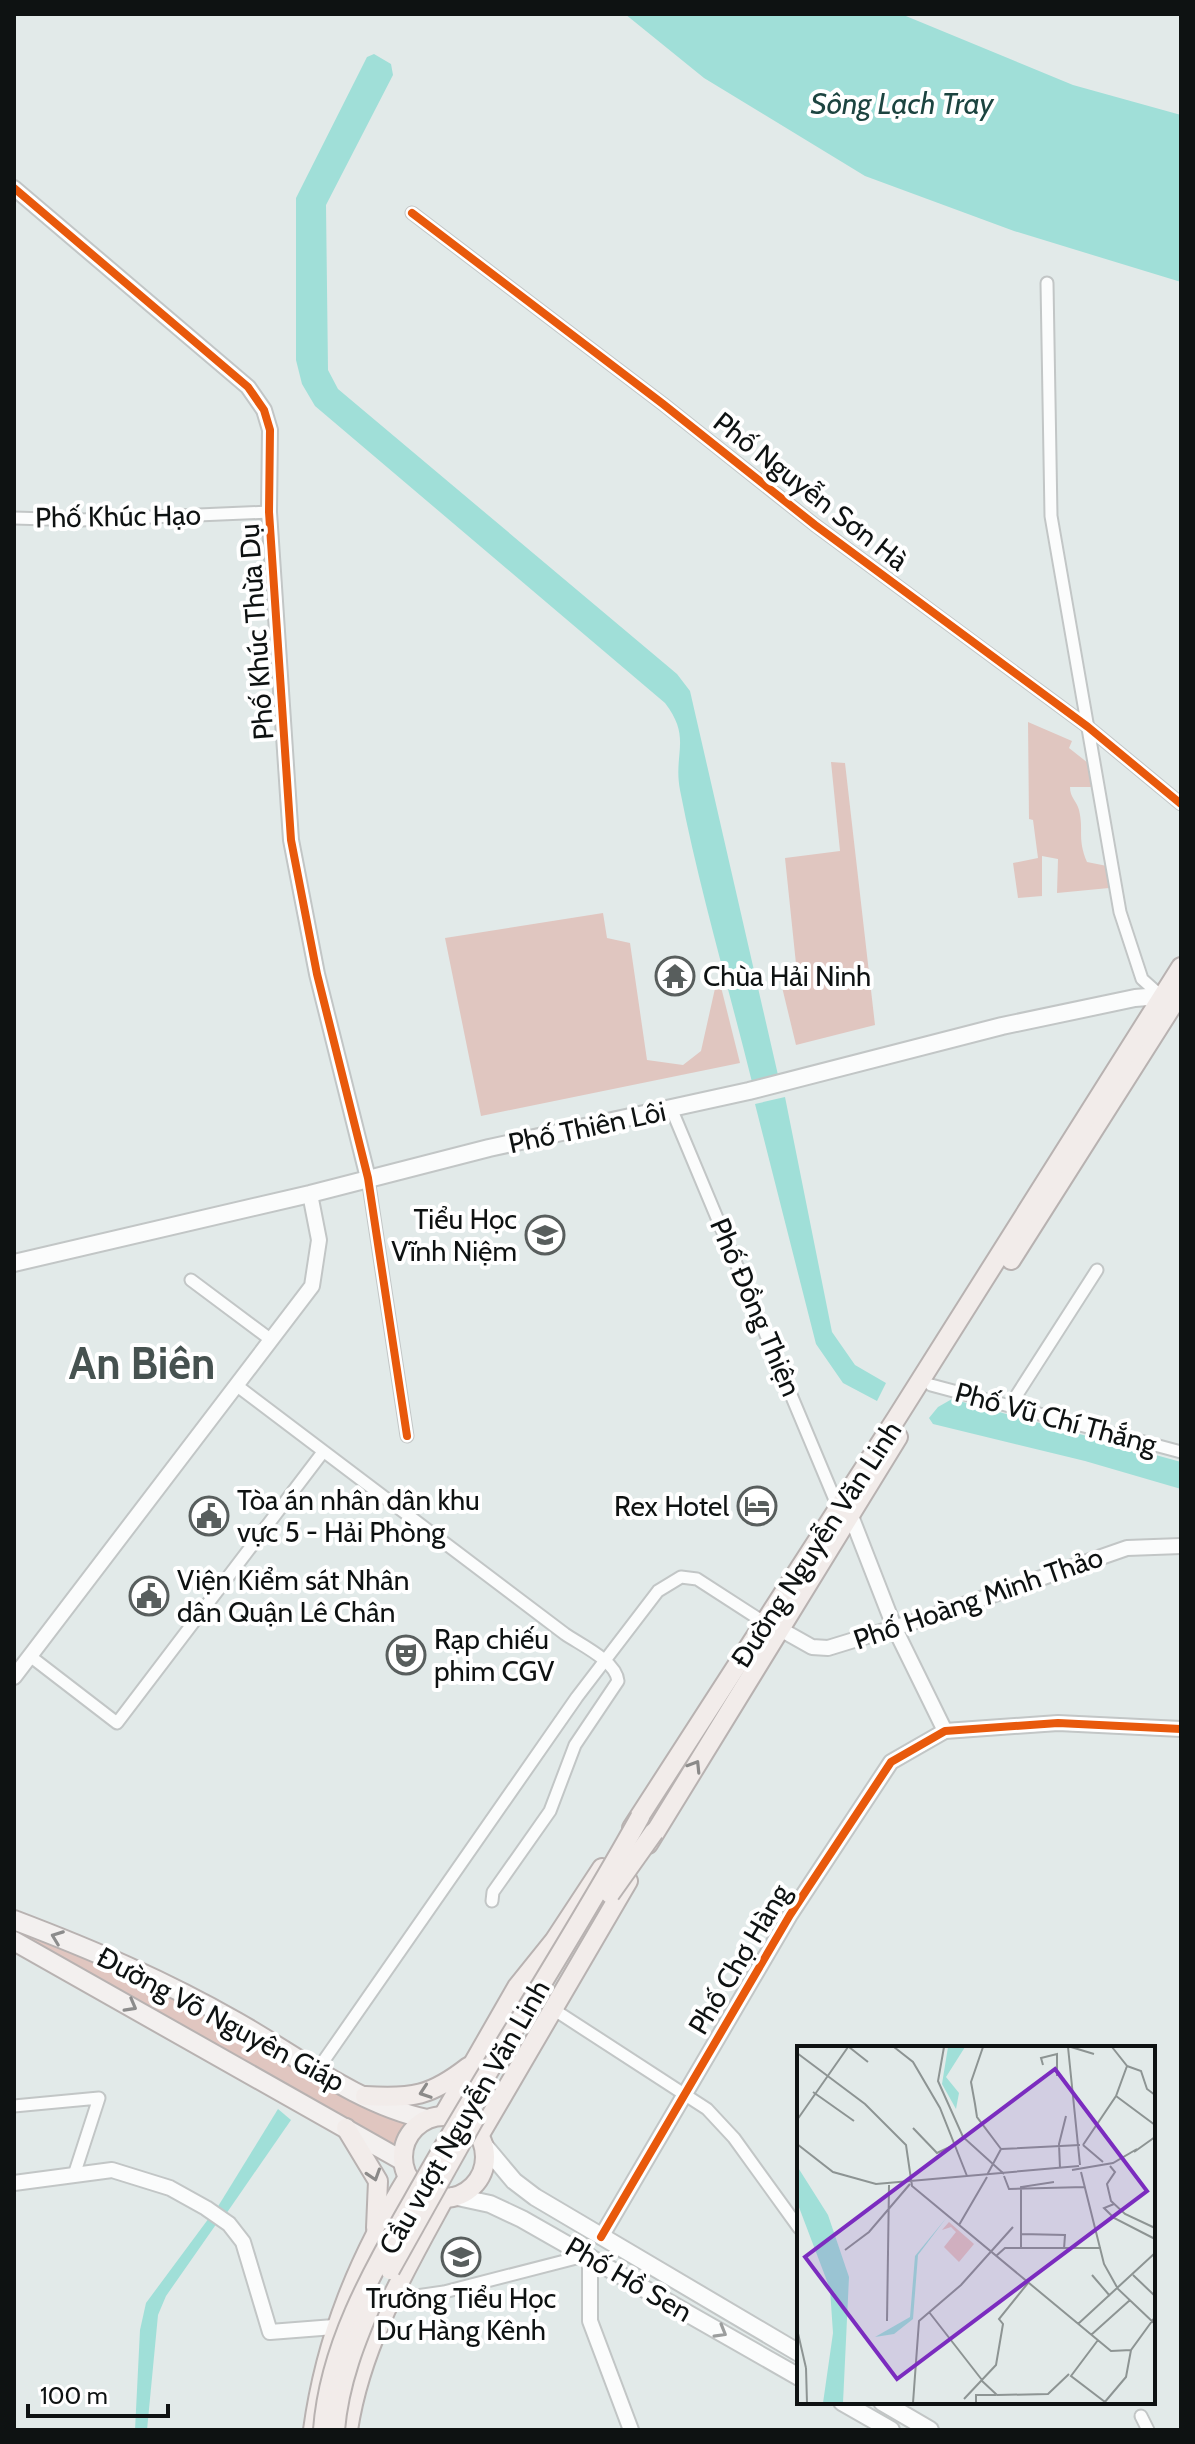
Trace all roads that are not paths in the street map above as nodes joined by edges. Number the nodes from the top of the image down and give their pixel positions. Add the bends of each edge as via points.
1 (14, 188) edge
2 (412, 213) dead end
3 (1047, 283) dead end
4 (269, 512) junction
5 (14, 518) edge
6 (1088, 727) junction
7 (1181, 804) edge
8 (1181, 967) edge
9 (1176, 994) edge
10 (671, 1108) junction
11 (368, 1178) junction
12 (310, 1194) junction
13 (14, 1263) edge
14 (1097, 1270) dead end
15 (191, 1280) dead end
16 (270, 1339) junction
17 (236, 1385) junction
18 (924, 1386) junction
19 (1011, 1404) junction
20 (407, 1436) dead end
21 (323, 1452) junction
22 (1181, 1452) edge
23 (845, 1512) junction
24 (1181, 1546) edge
25 (773, 1626) junction
26 (895, 1629) junction
27 (30, 1656) junction
28 (603, 1660) junction
29 (14, 1677) edge
30 (1181, 1729) edge
31 (945, 1731) junction
32 (640, 1817) junction
33 (654, 1832) junction
34 (492, 1901) dead end
35 (14, 1920) edge
36 (14, 1941) edge
37 (553, 2009) junction
38 (479, 2055) junction
39 (520, 2064) junction
40 (318, 2069) junction
41 (685, 2095) junction
42 (365, 2096) junction
43 (14, 2106) edge
44 (435, 2118) junction
45 (346, 2128) junction
46 (481, 2140) junction
47 (406, 2169) junction
48 (74, 2175) junction
49 (14, 2183) edge
50 (449, 2197) junction
51 (535, 2197) junction
52 (522, 2219) junction
53 (797, 2225) edge
54 (373, 2237) junction
55 (601, 2237) junction
56 (590, 2255) junction
57 (408, 2263) junction
58 (388, 2300) junction
59 (334, 2327) junction
60 (797, 2352) edge
61 (797, 2376) edge
62 (846, 2404) edge
63 (885, 2404) edge
64 (1141, 2416) dead end
65 (313, 2430) edge
66 (323, 2430) edge
67 (335, 2430) edge
68 (348, 2430) edge
69 (631, 2430) edge
70 (891, 2430) edge
71 (930, 2430) edge
72 (1148, 2430) edge

1 - 4 street, Phố Khúc Thừa Dụ via 248,387 270,430
2 - 6 street, Phố Nguyễn Sơn Hà via 815,525
3 - 6 street via 1051,516
4 - 5 street, Phố Khúc Hạo
4 - 11 street, Phố Khúc Thừa Dụ via 291,840 317,974
6 - 7 street, Phố Nguyễn Sơn Hà
6 - 9 street via 1120,912 1142,979
8 - 9 highway, Đường Nguyễn Văn Linh
9 - 10 main road, Phố Thiên Lôi via 1002,1026
9 - 18 highway, Đường Nguyễn Văn Linh
10 - 11 main road, Phố Thiên Lôi
10 - 23 street, Phố Đồng Thiện
11 - 12 main road, Phố Thiên Lôi
11 - 20 street
12 - 13 main road, Phố Thiên Lôi
12 - 16 street via 319,1240 312,1286
14 - 19 street
15 - 16 street
16 - 17 street
17 - 21 street
17 - 27 street
18 - 19 street, Phố Vũ Chí Thắng
18 - 23 highway, Đường Nguyễn Văn Linh
19 - 22 street, Phố Vũ Chí Thắng
21 - 27 street via 117,1723
21 - 28 street
23 - 25 highway, Đường Nguyễn Văn Linh
23 - 26 street
24 - 26 street, Phố Hoàng Minh Thảo via 1127,1548
25 - 26 street, Phố Hoàng Minh Thảo via 821,1649
25 - 28 street via 697,1579 681,1577 658,1591
25 - 32 highway, Đường Nguyễn Văn Linh
33 -> 25 highway, Đường Nguyễn Văn Linh
26 - 31 street
27 - 29 street
28 - 34 street via 618,1681 575,1745 550,1811 493,1892
28 - 40 street
30 - 31 street via 1058,1723
31 - 41 street, Phố Chợ Hàng via 891,1762 877,1780 790,1915
32 - 38 highway, Đường Nguyễn Văn Linh via 517,1987
32 - 66 highway, Cầu vượt Nguyễn Văn Linh, bridge via 445,2144 366,2288 334,2359
33 - 37 highway, Đường Nguyễn Văn Linh
33 - 67 highway, Cầu vượt Nguyễn Văn Linh, bridge via 542,2002 376,2295 350,2353
40 -> 35 main road, Đường Võ Nguyên Giáp via 119,1959
36 -> 45 main road, Đường Võ Nguyên Giáp
37 - 39 highway, Đường Nguyễn Văn Linh
37 - 41 street
38 - 39 highway via 495,2070
38 -> 42 highway via 427,2094 404,2099
38 - 44 highway, Đường Nguyễn Văn Linh
39 - 46 highway, Đường Nguyễn Văn Linh
40 - 42 main road, Đường Võ Nguyên Giáp
41 - 53 street via 734,2138
41 - 55 street, Phố Chợ Hàng
42 - 44 main road, Đường Võ Nguyên Giáp
43 - 48 street via 99,2098
44 - 46 highway via 464,2121
44 - 47 highway via 406,2140
45 - 47 main road, Đường Võ Nguyên Giáp
45 -> 54 highway via 378,2181
46 - 50 highway via 479,2176
46 - 51 main road, Phố Hồ Sen via 512,2180
47 - 50 highway via 423,2192
47 - 54 highway
48 - 49 street
48 - 59 street via 112,2170 170,2188 206,2208 243,2242 270,2332
50 - 52 main road, Phố Hồ Sen via 490,2204
50 - 57 highway
51 - 52 main road via 516,2189 507,2194 504,2206
51 - 55 main road, Phố Hồ Sen
52 - 56 main road, Phố Hồ Sen
54 - 57 highway via 389,2236 406,2247
54 - 59 highway
55 - 60 main road, Phố Hồ Sen
56 - 58 street via 410,2300
56 -> 61 main road, Phố Hồ Sen
56 - 69 street via 590,2321
57 - 58 highway
58 - 68 highway
59 - 65 highway
62 - 70 main road
63 - 71 main road
64 - 72 street

